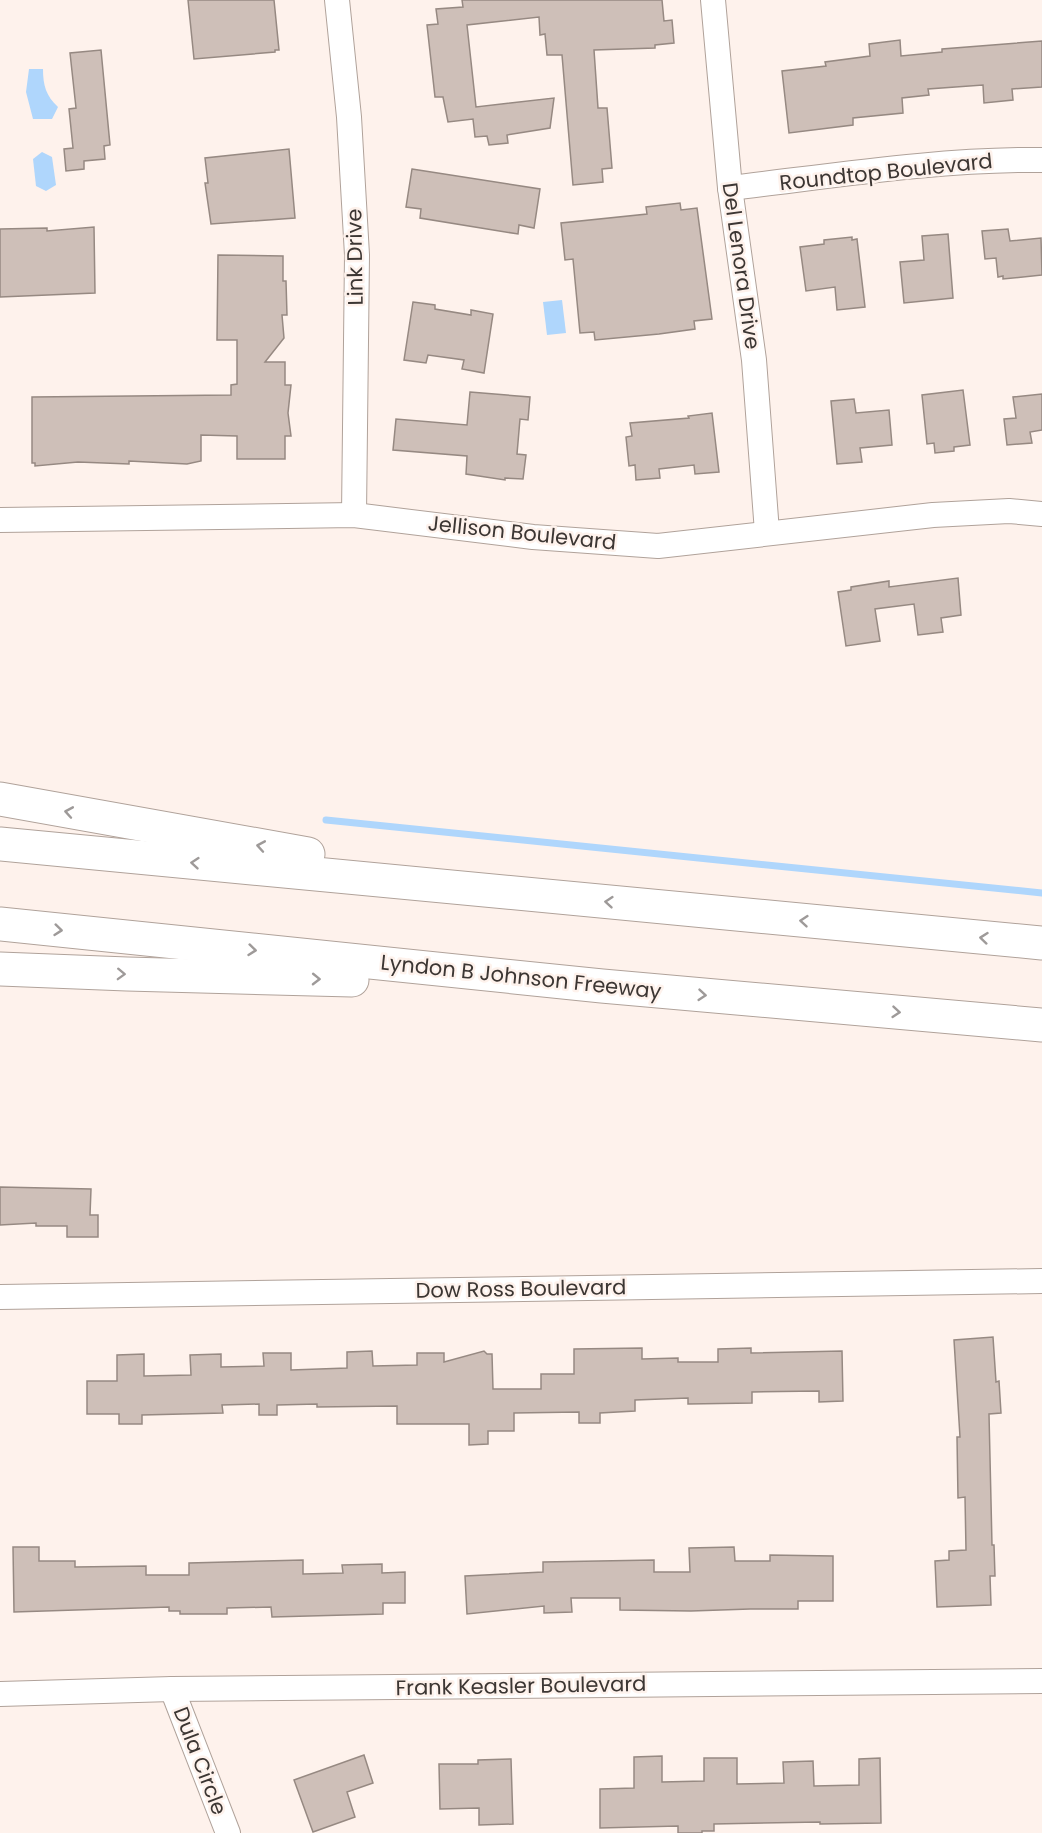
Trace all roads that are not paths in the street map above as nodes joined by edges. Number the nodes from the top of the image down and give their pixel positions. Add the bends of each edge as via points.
1 (337, 0) edge
2 (713, 0) edge
3 (1042, 160) edge
4 (730, 188) junction
5 (1042, 514) edge
6 (354, 515) junction
7 (0, 520) edge
8 (767, 532) junction
9 (0, 799) edge
10 (0, 844) edge
11 (546, 897) junction
12 (0, 924) edge
13 (1042, 943) edge
14 (0, 969) edge
15 (602, 986) junction
16 (1042, 1025) edge
17 (1042, 1281) edge
18 (0, 1297) edge
19 (1042, 1681) edge
20 (172, 1689) junction
21 (0, 1694) edge
22 (228, 1833) edge

1 - 6 street, Link Drive via 357,255
2 - 4 street, Del Lenora Drive
3 - 4 street, Roundtop Boulevard via 930,165
4 - 8 street, Del Lenora Drive via 754,360
5 - 8 street, Jellison Boulevard via 1009,511
6 - 7 street, Jellison Boulevard
6 - 8 street, Jellison Boulevard via 533,537 658,546
11 -> 9 highway
11 -> 10 highway
13 -> 11 highway
12 -> 15 highway, Lyndon B Johnson Freeway
14 -> 15 highway
15 -> 16 highway, Lyndon B Johnson Freeway
17 - 18 street, Dow Ross Boulevard
19 - 20 street, Frank Keasler Boulevard
20 - 21 street, Frank Keasler Boulevard
20 - 22 street, Dula Circle

